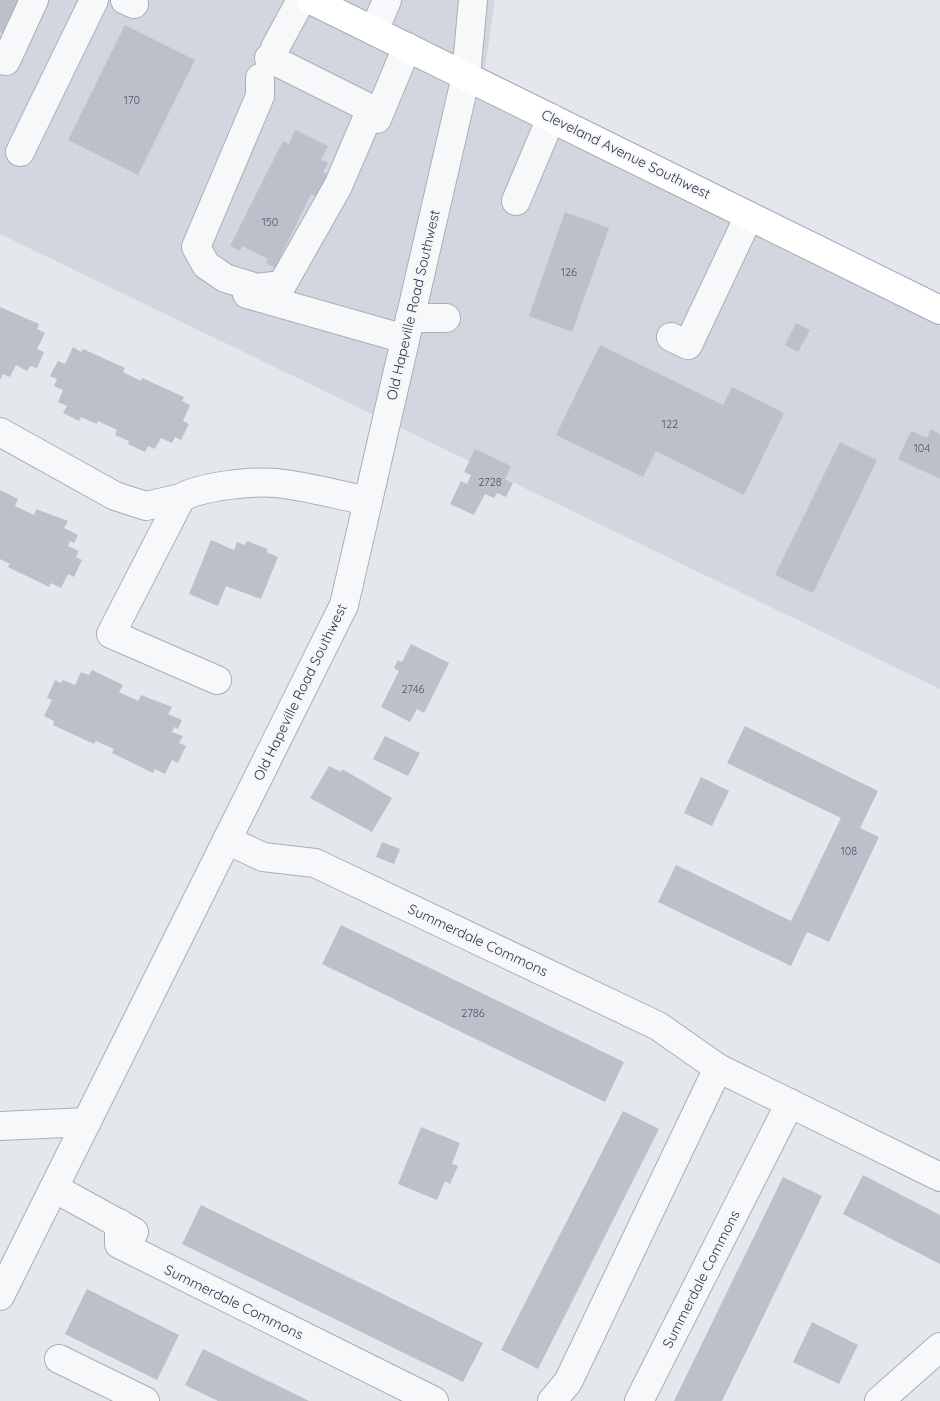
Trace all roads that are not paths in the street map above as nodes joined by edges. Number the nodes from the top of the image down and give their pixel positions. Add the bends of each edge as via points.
1 (34, 0) edge
2 (94, 0) edge
3 (301, 0) edge
4 (311, 0) edge
5 (387, 0) edge
6 (473, 0) edge
7 (374, 31) junction
8 (407, 47) junction
9 (6, 61) dead end
10 (268, 61) junction
11 (466, 76) junction
12 (552, 118) junction
13 (377, 119) dead end
14 (20, 152) dead end
15 (516, 201) dead end
16 (749, 216) junction
17 (179, 254) dead end
18 (302, 280) dead end
19 (289, 307) junction
20 (940, 310) edge
21 (446, 318) dead end
22 (408, 328) junction
23 (689, 345) dead end
24 (0, 432) edge
25 (181, 498) junction
26 (368, 501) junction
27 (217, 680) dead end
28 (227, 840) junction
29 (718, 1068) junction
30 (790, 1103) junction
31 (87, 1122) junction
32 (0, 1126) edge
33 (940, 1176) edge
34 (54, 1188) junction
35 (119, 1223) junction
36 (146, 1238) dead end
37 (0, 1296) edge
38 (940, 1347) edge
39 (59, 1359) dead end
40 (145, 1401) edge
41 (434, 1401) edge
42 (552, 1401) edge
43 (639, 1401) edge
44 (879, 1401) edge

1 - 9 street
2 - 14 street
3 - 10 street
4 - 7 main road, Cleveland Avenue Southwest
5 - 7 street
6 - 11 street, Old Hapeville Road Southwest
7 - 8 main road, Cleveland Avenue Southwest
8 - 11 main road, Cleveland Avenue Southwest
8 - 13 street
10 - 10 street via 260,96 196,247 206,265 225,278 257,288 282,285 338,186 371,110
11 - 12 main road, Cleveland Avenue Southwest
11 - 22 street, Old Hapeville Road Southwest
12 - 15 street
12 - 16 main road, Cleveland Avenue Southwest
16 - 20 main road, Cleveland Avenue Southwest
16 - 23 street
17 - 19 street via 230,288
18 - 19 street
19 - 22 street
21 - 22 street
22 - 26 street, Old Hapeville Road Southwest
24 - 25 street via 115,496 146,506
25 - 26 street via 210,487 275,483
25 - 27 street via 111,634
26 - 28 street, Old Hapeville Road Southwest via 344,605
28 - 29 street, Summerdale Commons via 262,857 315,863 658,1026
28 - 31 street, Old Hapeville Road Southwest
29 - 30 street, Summerdale Commons
29 - 42 street via 568,1382
30 - 33 street, Summerdale Commons
30 - 43 street, Summerdale Commons
31 - 32 street
31 - 34 street, Old Hapeville Road Southwest
34 - 35 street
34 - 37 street, Old Hapeville Road Southwest
35 - 36 street
35 - 41 street, Summerdale Commons via 119,1244
38 - 44 street
39 - 40 street

